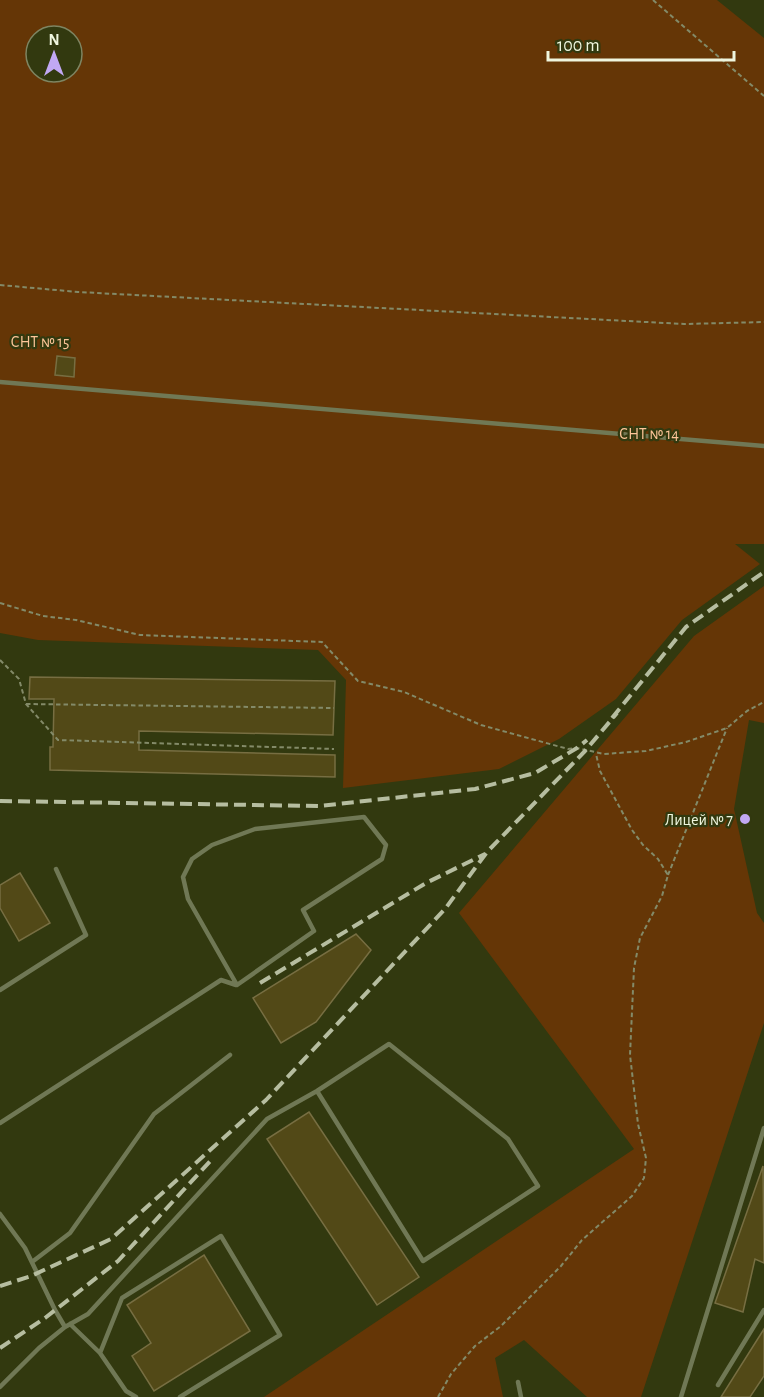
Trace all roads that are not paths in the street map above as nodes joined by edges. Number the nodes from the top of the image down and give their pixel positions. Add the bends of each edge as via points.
1 (0, 382) edge
2 (764, 446) edge
3 (56, 869) dead end
4 (237, 985) junction
5 (0, 990) edge
6 (230, 1055) dead end
7 (317, 1091) junction
8 (0, 1123) edge
9 (764, 1128) edge
10 (0, 1214) edge
11 (32, 1262) junction
12 (764, 1310) edge
13 (68, 1326) junction
14 (100, 1353) junction
15 (518, 1382) dead end
16 (718, 1385) dead end
17 (0, 1387) edge
18 (136, 1397) edge
19 (180, 1397) edge
20 (521, 1397) edge
21 (681, 1397) edge

1 - 2 lane
3 - 5 lane via 86,935
4 - 4 lane via 314,931 303,910 382,859 386,844 364,817 255,829 212,845 192,859 183,877 188,899
4 - 8 lane via 221,980
6 - 11 lane via 154,1114 70,1233
7 - 7 lane via 389,1044 508,1139 538,1186 423,1261
7 - 13 lane via 267,1119 88,1314
9 - 21 lane
10 - 11 lane
11 - 13 lane via 55,1310
12 - 16 lane
13 - 14 lane
13 - 17 lane
14 - 18 lane via 126,1391
14 - 19 lane via 122,1298 221,1236 280,1335
15 - 20 lane

